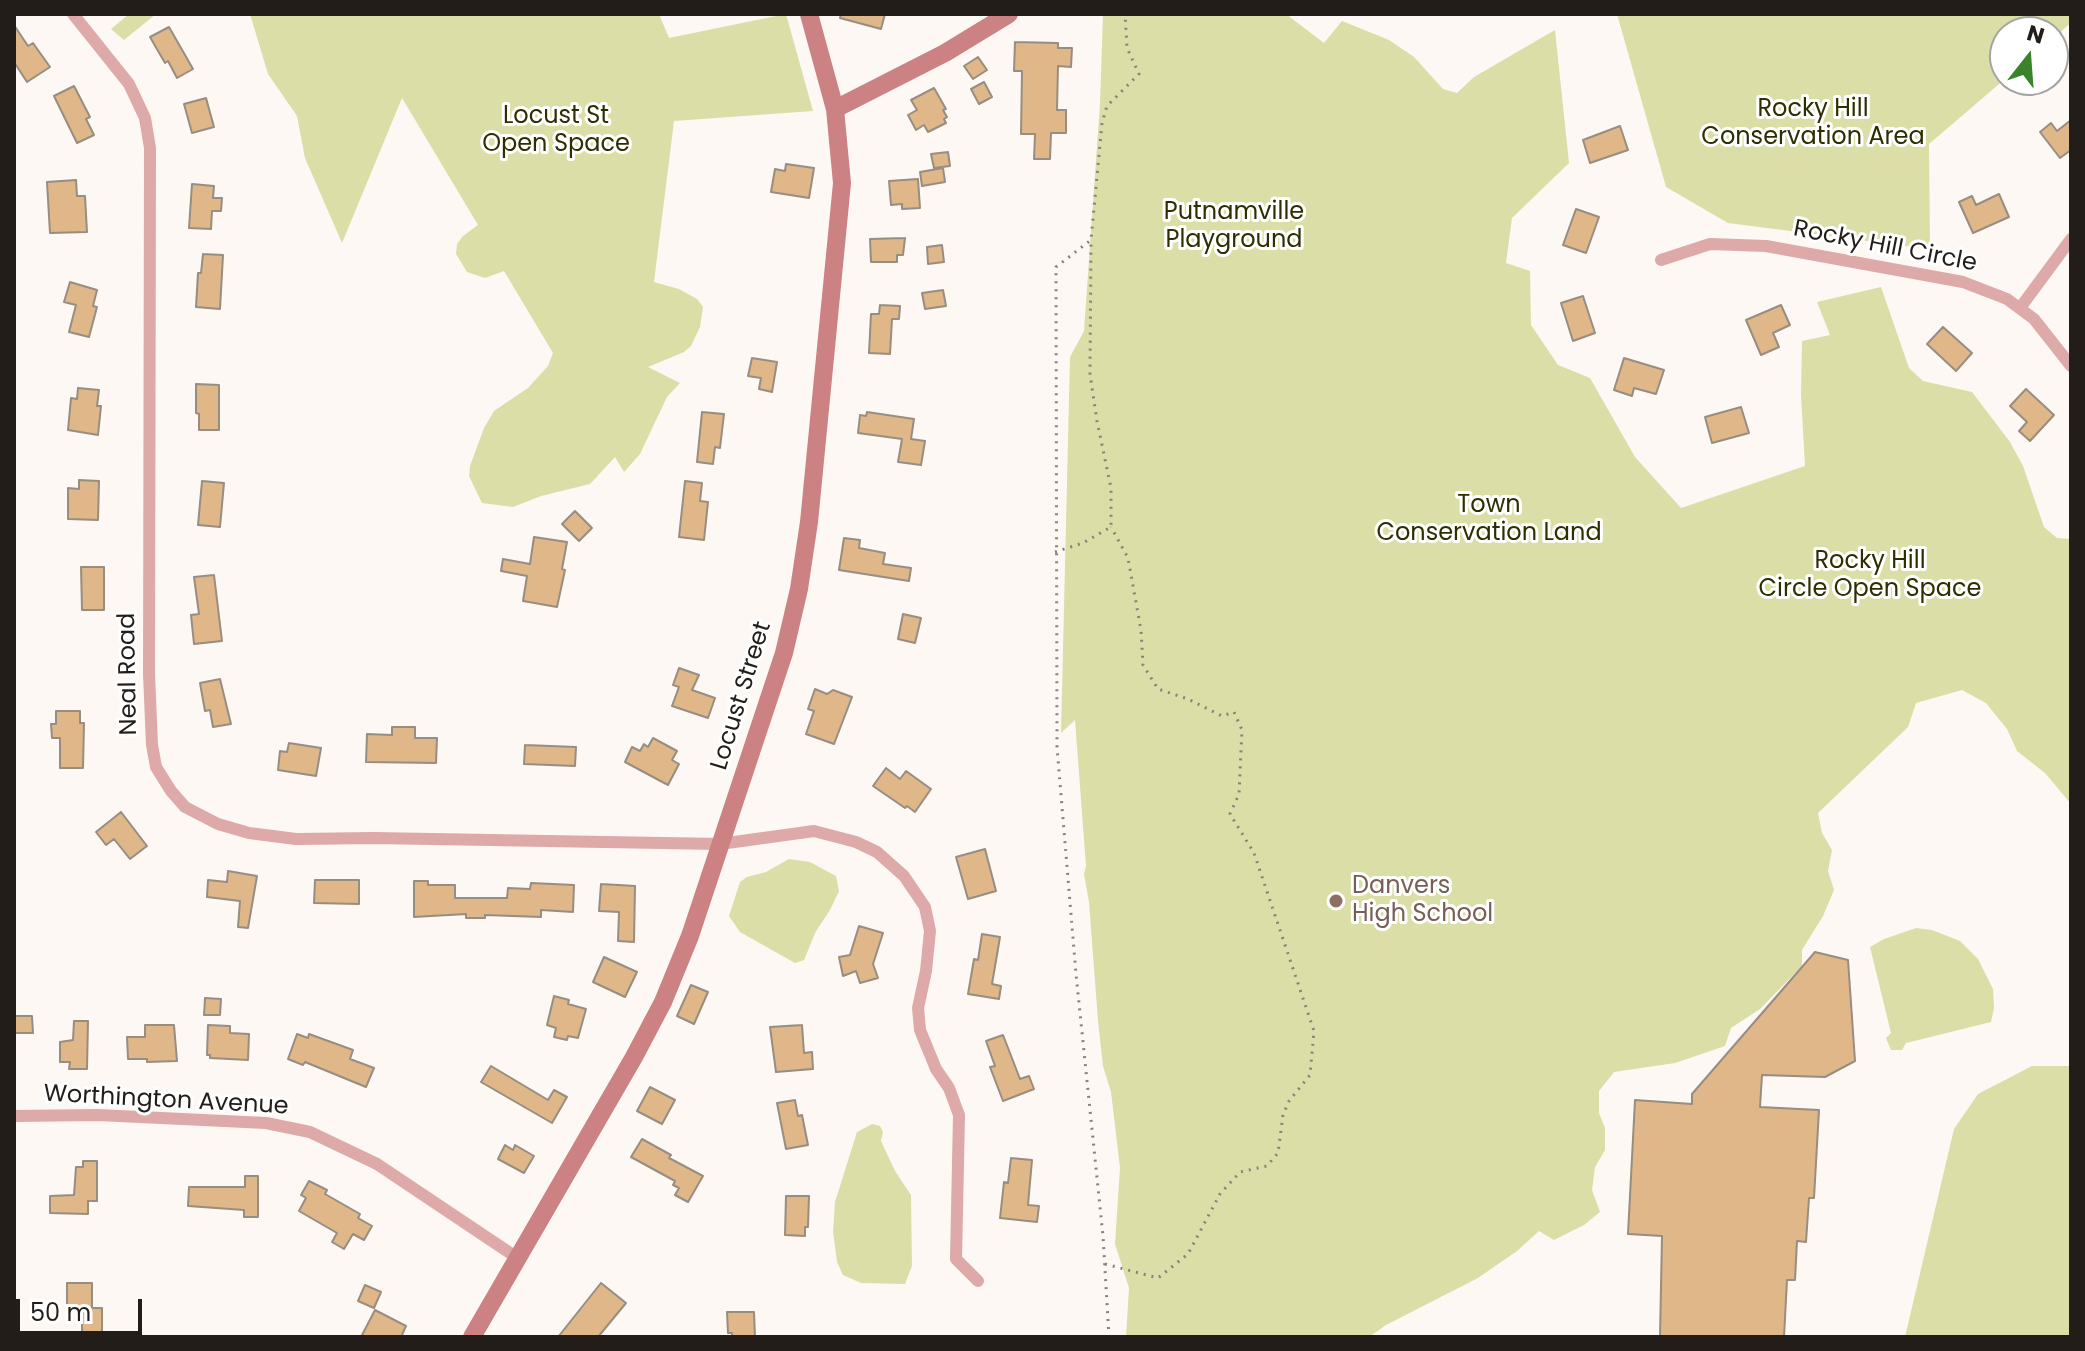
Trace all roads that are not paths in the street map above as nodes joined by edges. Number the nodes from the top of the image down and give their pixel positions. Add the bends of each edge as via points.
1 (73, 14) edge
2 (809, 14) edge
3 (1009, 14) edge
4 (835, 109) junction
5 (2071, 239) edge
6 (1661, 260) dead end
7 (2020, 308) junction
8 (2071, 366) edge
9 (720, 844) junction
10 (14, 1116) edge
11 (519, 1259) junction
12 (978, 1281) dead end
13 (472, 1337) edge

1 - 9 street, Neal Road via 129,84 145,118 150,148 149,674 156,767 171,791 185,807 218,824 296,839
2 - 4 main road, Locust Street
3 - 4 main road via 961,45
4 - 9 main road, Locust Street via 842,183 801,576 784,653
5 - 7 street
6 - 7 street, Rocky Hill Circle via 1710,244 1766,246 1963,282
7 - 8 street, Rocky Hill Circle
9 - 11 main road, Locust Street via 663,1002
9 - 12 street, Neal Road via 814,831 835,835 877,852 914,888 930,931 918,1008 920,1030 959,1115 956,1259
10 - 11 street, Worthington Avenue via 266,1123 310,1132 377,1164
11 - 13 main road, Locust Street

